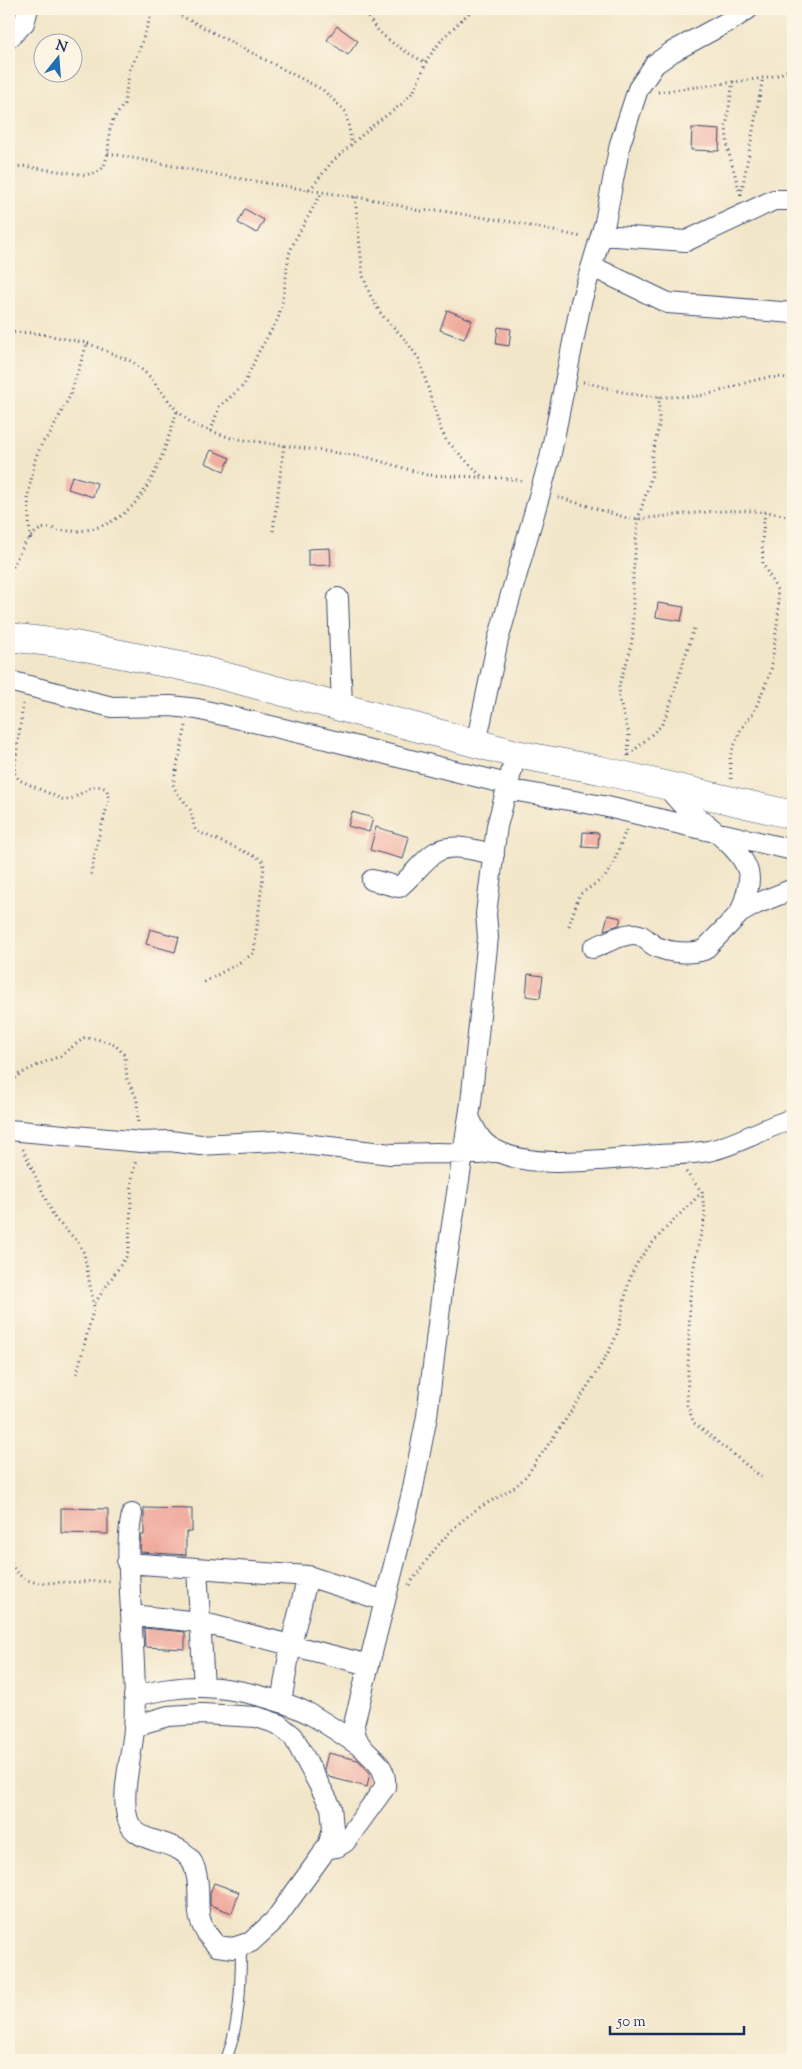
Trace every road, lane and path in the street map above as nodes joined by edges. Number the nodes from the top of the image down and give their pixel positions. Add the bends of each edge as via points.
1 (28, 9) edge
2 (153, 9) edge
3 (168, 9) edge
4 (363, 9) edge
5 (474, 9) edge
6 (748, 9) edge
7 (9, 38) edge
8 (426, 63) junction
9 (793, 68) edge
10 (763, 77) junction
11 (733, 81) junction
12 (636, 96) junction
13 (352, 145) junction
14 (108, 153) junction
15 (9, 168) edge
16 (308, 190) junction
17 (322, 192) junction
18 (355, 197) junction
19 (741, 197) junction
20 (793, 200) edge
21 (738, 217) junction
22 (600, 239) junction
23 (592, 267) junction
24 (793, 313) edge
25 (9, 332) edge
26 (87, 343) junction
27 (566, 378) junction
28 (793, 380) edge
29 (659, 396) junction
30 (177, 411) junction
31 (211, 431) junction
32 (284, 445) junction
33 (481, 476) junction
34 (541, 492) junction
35 (765, 512) junction
36 (793, 518) edge
37 (638, 519) junction
38 (273, 531) dead end
39 (30, 539) junction
40 (9, 576) edge
41 (338, 598) dead end
42 (695, 625) dead end
43 (9, 637) edge
44 (17, 684) edge
45 (342, 707) junction
46 (190, 708) junction
47 (476, 744) junction
48 (516, 754) junction
49 (626, 766) junction
50 (666, 786) junction
51 (507, 787) junction
52 (734, 801) junction
53 (629, 812) junction
54 (793, 815) edge
55 (718, 834) junction
56 (793, 850) edge
57 (494, 854) junction
58 (90, 878) dead end
59 (372, 880) dead end
60 (793, 889) edge
61 (740, 913) junction
62 (568, 926) dead end
63 (594, 948) dead end
64 (201, 984) dead end
65 (9, 1086) edge
66 (469, 1116) junction
67 (793, 1119) edge
68 (12, 1130) edge
69 (139, 1142) junction
70 (496, 1150) junction
71 (462, 1155) junction
72 (667, 1155) junction
73 (702, 1192) junction
74 (94, 1304) junction
75 (76, 1377) dead end
76 (764, 1479) dead end
77 (132, 1514) dead end
78 (9, 1559) edge
79 (197, 1568) junction
80 (128, 1572) junction
81 (308, 1576) junction
82 (385, 1599) junction
83 (131, 1616) junction
84 (200, 1622) junction
85 (291, 1644) junction
86 (369, 1665) junction
87 (204, 1687) junction
88 (134, 1696) junction
89 (281, 1702) junction
90 (134, 1730) junction
91 (360, 1746) junction
92 (325, 1849) junction
93 (241, 1946) junction
94 (226, 2060) edge

1 - 7 street via 24,23
2 - 14 path via 130,69 124,104 110,128
3 - 13 path via 323,90 346,112
4 - 8 path via 374,27 394,46
5 - 8 path via 442,38
6 - 12 street via 666,56 641,83
8 - 13 path via 414,91
9 - 10 path
10 - 11 path
10 - 19 path
11 - 12 path
11 - 19 path via 726,127 728,150
12 - 22 street via 620,144
13 - 16 path
14 - 15 path via 100,171 86,175 22,166
14 - 16 path via 218,176
16 - 17 path
17 - 18 path
17 - 31 path via 289,254 278,319 244,385 219,407
18 - 22 path via 420,211 461,213
18 - 33 path via 363,276 371,297 419,359 446,440
19 - 21 path
20 - 21 street via 774,200
21 - 22 street via 686,241
22 - 23 street
23 - 24 street via 668,303
23 - 27 street via 581,302
25 - 26 path via 43,334
26 - 30 path via 133,362 149,376
26 - 39 path via 70,396 35,460 28,496
27 - 29 path via 632,394
27 - 34 street
28 - 29 path via 770,376 698,396
29 - 37 path via 659,426 652,456 652,475
30 - 31 path via 194,425
30 - 39 path via 160,461 149,482 120,516 105,525 84,530 45,528
31 - 32 path via 231,438
32 - 33 path via 366,457 427,475
32 - 38 path
33 - 34 path via 517,480
34 - 37 path
34 - 47 street via 498,640
35 - 36 path
35 - 37 path via 722,511
35 - 52 path via 763,564 778,590 779,608 768,679 730,756
37 - 49 path via 633,575 633,634 619,685 629,734
39 - 40 path
41 - 45 street
42 - 49 path via 661,726
43 - 45 street via 131,655
44 - 46 street via 112,707
44 - 58 path via 16,777 64,800 72,800 95,786 104,788 108,794
45 - 47 street
46 - 51 street via 322,738
46 - 64 path via 173,780 174,789 192,813 196,831 257,857 263,861 264,867 254,952 251,957
47 - 48 street
48 - 49 street
48 - 51 street
49 - 50 street
50 - 52 street
50 - 55 street via 686,808
51 - 53 street
51 - 57 street
52 - 54 street
53 - 55 street
53 - 62 path via 625,834 613,864 605,877 578,895
55 - 56 street
55 - 61 street via 746,864 750,879
57 - 59 street via 452,847 436,852 412,877 398,886
57 - 66 street
60 - 61 street
61 - 63 street via 704,950 696,952 657,948 635,934
65 - 69 path via 18,1076 60,1056 84,1038 114,1044 125,1055 127,1078 137,1099
66 - 70 street via 482,1142
66 - 71 street
67 - 72 street via 708,1151
68 - 69 street
68 - 74 path via 55,1219 84,1252
69 - 71 street via 170,1141 200,1145 277,1141 391,1154
69 - 74 path via 132,1178 130,1248
70 - 71 street
70 - 72 street via 507,1156 551,1161
71 - 82 street via 427,1416 412,1493
72 - 73 path via 683,1168
73 - 76 path via 705,1217 690,1298 687,1405 694,1423
73 - 82 path via 634,1266 610,1349 584,1394 521,1483 468,1515 442,1538 402,1592
74 - 75 path
77 - 80 street via 128,1535
78 - 80 path via 23,1579 38,1583
79 - 80 street
79 - 81 street
79 - 84 street
80 - 83 street
81 - 82 street
81 - 85 street
82 - 86 street
83 - 84 street
83 - 88 street
84 - 85 street
84 - 87 street
85 - 86 street
85 - 89 street
86 - 91 street via 354,1724
87 - 88 street
87 - 89 street
88 - 90 street
89 - 91 street via 308,1714
90 - 92 street via 162,1718 202,1714 257,1717 278,1724 293,1736 331,1807 333,1828
90 - 93 street via 126,1810 132,1829 178,1847 189,1857 195,1869 202,1928 216,1946
91 - 92 street via 383,1769 385,1787 345,1842
92 - 93 street via 275,1920 251,1942
93 - 94 lane via 239,2005

